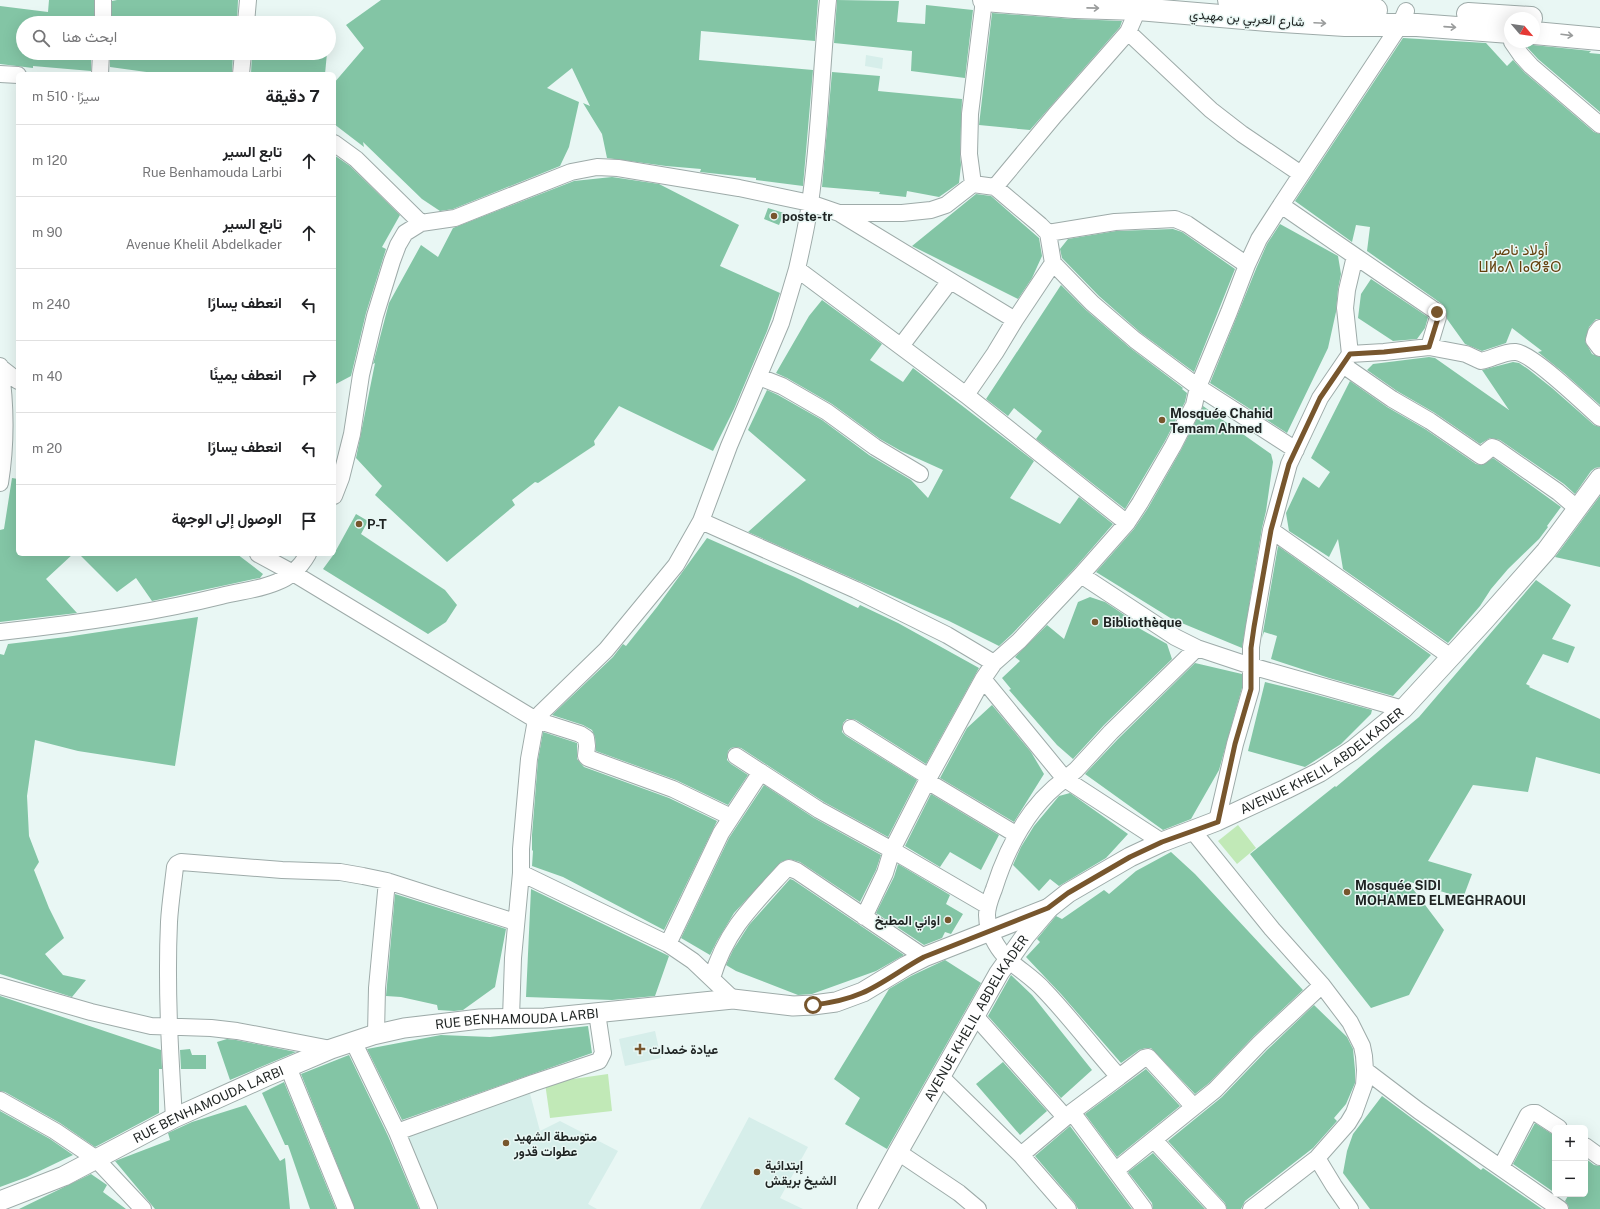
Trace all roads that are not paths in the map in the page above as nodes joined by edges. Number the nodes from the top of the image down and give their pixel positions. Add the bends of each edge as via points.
1 (103, 0) edge
2 (248, 0) edge
3 (828, 0) edge
4 (984, 0) edge
5 (1229, 0) edge
6 (1139, 4) edge
7 (1376, 5) edge
8 (1210, 8) edge
9 (1345, 11) edge
10 (103, 16) edge
11 (247, 16) edge
12 (1403, 18) junction
13 (1540, 19) edge
14 (1600, 24) edge
15 (1504, 31) edge
16 (1128, 32) junction
17 (1540, 34) edge
18 (1600, 39) edge
19 (1517, 48) edge
20 (101, 60) edge
21 (242, 60) edge
22 (100, 72) edge
23 (241, 72) edge
24 (0, 74) edge
25 (16, 75) edge
26 (1600, 125) edge
27 (336, 145) edge
28 (1301, 174) junction
29 (973, 184) junction
30 (995, 187) junction
31 (810, 203) junction
32 (1281, 205) junction
33 (839, 213) junction
34 (421, 223) junction
35 (1048, 233) junction
36 (1355, 256) junction
37 (1054, 263) junction
38 (1247, 265) junction
39 (797, 269) junction
40 (950, 281) junction
41 (1015, 320) junction
42 (1600, 328) edge
43 (901, 346) junction
44 (1429, 347) junction
45 (1600, 348) edge
46 (1346, 359) junction
47 (10, 371) edge
48 (759, 377) junction
49 (1198, 387) junction
50 (966, 395) junction
51 (1600, 418) edge
52 (1296, 450) junction
53 (920, 474) dead end
54 (1600, 478) edge
55 (0, 480) edge
56 (336, 491) edge
57 (1578, 509) junction
58 (701, 521) junction
59 (1127, 523) junction
60 (1271, 530) junction
61 (262, 556) edge
62 (306, 556) edge
63 (293, 573) junction
64 (1081, 575) junction
65 (0, 632) edge
66 (1197, 648) junction
67 (1451, 657) junction
68 (994, 663) junction
69 (1251, 666) junction
70 (983, 679) junction
71 (1403, 709) junction
72 (536, 720) junction
73 (850, 728) dead end
74 (736, 756) dead end
75 (761, 772) junction
76 (928, 779) junction
77 (1065, 779) junction
78 (731, 816) junction
79 (1218, 822) junction
80 (1192, 830) junction
81 (1017, 835) junction
82 (1162, 842) junction
83 (892, 850) junction
84 (520, 874) junction
85 (387, 881) junction
86 (988, 906) junction
87 (1048, 908) junction
88 (864, 917) junction
89 (515, 922) junction
90 (990, 931) junction
91 (668, 944) junction
92 (924, 957) junction
93 (1008, 960) junction
94 (712, 978) junction
95 (1322, 985) junction
96 (0, 986) edge
97 (734, 1000) junction
98 (597, 1013) junction
99 (976, 1017) junction
100 (511, 1018) junction
101 (169, 1027) junction
102 (376, 1034) junction
103 (353, 1041) junction
104 (331, 1049) junction
105 (288, 1067) junction
106 (1366, 1070) junction
107 (941, 1077) junction
108 (1119, 1077) junction
109 (0, 1100) edge
110 (1194, 1107) junction
111 (1069, 1114) junction
112 (174, 1118) junction
113 (1554, 1125) edge
114 (397, 1132) junction
115 (1154, 1140) junction
116 (1588, 1148) edge
117 (898, 1152) junction
118 (1021, 1156) junction
119 (1600, 1157) edge
120 (95, 1158) junction
121 (1317, 1158) junction
122 (1500, 1167) junction
123 (1116, 1170) junction
124 (0, 1201) edge
125 (143, 1209) edge
126 (346, 1209) edge
127 (429, 1209) edge
128 (867, 1209) edge
129 (978, 1209) edge
130 (1068, 1209) edge
131 (1144, 1209) edge
132 (1218, 1209) edge
133 (1251, 1209) edge
134 (1350, 1209) edge
135 (1560, 1209) edge

1 - 10 street
2 - 11 street
3 - 31 street via 819,126
4 -> 6 main road, شارع العربي بن مهيدي via 1075,7
4 - 29 street via 970,114 969,154
5 - 9 main road
6 - 8 main road, شارع العربي بن مهيدي
6 - 16 street
7 - 9 main road
7 - 12 main road
8 -> 9 main road, شارع العربي بن مهيدي via 1268,20
9 - 12 main road, شارع العربي بن مهيدي
12 - 15 main road, شارع العربي بن مهيدي
12 - 28 street
13 - 14 main road
16 - 28 street via 1211,110
16 - 30 street
17 -> 18 main road
19 - 26 street via 1532,66
20 - 22 street
21 - 23 street
24 - 25 street
27 - 34 street via 356,160
28 - 32 street
29 - 30 street
29 - 33 street via 946,205 931,210 902,213
30 - 35 street
31 - 33 street
31 - 34 street via 671,176 597,167 570,172 455,218
31 - 39 street
32 - 36 street
32 - 38 street via 1259,239
33 - 40 street
34 - 56 street via 405,234 392,261 375,316 361,375 352,434
35 - 37 street
35 - 38 street via 1115,222 1175,219 1187,224
36 - 44 street via 1437,312 1438,318
36 - 46 street via 1345,308
37 - 41 street
37 - 49 street via 1092,303 1135,340
38 - 49 street
39 - 43 street
39 - 48 street via 781,323
40 - 41 street
40 - 43 street
41 - 50 street
42 - 45 street via 1594,340
43 - 50 street
44 - 46 street
44 - 51 street via 1466,354 1481,361 1513,352 1524,354 1558,380
46 - 52 street via 1320,398
46 - 57 street via 1392,399 1481,456 1492,447 1495,448
47 - 55 street
48 - 53 street via 782,386 827,412 880,450
48 - 58 street
49 - 52 street
49 - 59 street via 1194,405 1173,446
50 - 59 street
52 - 60 street via 1289,464
54 - 57 street, AVENUE KHELIL ABDELKADER
57 - 67 street, AVENUE KHELIL ABDELKADER via 1546,551
58 - 68 street via 863,593
58 - 72 street via 676,565 660,585 606,650
59 - 64 street
60 - 67 street
60 - 69 street via 1254,627
61 - 63 street
62 - 63 street
63 - 65 street via 262,588 170,608
63 - 72 street
64 - 66 street via 1175,637
64 - 68 street via 1020,641
66 - 69 street
66 - 77 street
67 - 71 street, AVENUE KHELIL ABDELKADER
68 - 70 street
69 - 71 street
69 - 79 street via 1251,689 1235,744
70 - 76 street
70 - 77 street
71 - 79 street, AVENUE KHELIL ABDELKADER via 1353,750 1320,772
72 - 78 street via 586,738 588,758 673,789
72 - 84 street via 525,799
73 - 76 street
74 - 75 street
75 - 78 street
75 - 83 street via 819,810
76 - 81 street
76 - 83 street
77 - 81 street via 1041,801
77 - 82 street
78 - 91 street
79 - 80 street, AVENUE KHELIL ABDELKADER
80 - 82 street, AVENUE KHELIL ABDELKADER
80 - 95 street via 1272,929
81 - 86 street via 1005,857
82 - 87 street, AVENUE KHELIL ABDELKADER via 1102,872
83 - 86 street
83 - 88 street via 885,873
84 - 89 street
84 - 91 street
85 - 89 street
85 - 101 street via 340,872 181,862 177,864 169,921
85 - 102 street via 377,988
86 - 90 street
87 - 90 street, RUE BENHAMOUDA LARBI
87 - 93 street, AVENUE KHELIL ABDELKADER
88 - 92 street
88 - 94 street via 789,868 763,893 735,927 720,953
89 - 100 street
90 - 92 street, RUE BENHAMOUDA LARBI
90 - 93 street
91 - 94 street
92 - 97 street, RUE BENHAMOUDA LARBI via 863,992 836,1002 793,1006
93 - 99 street, AVENUE KHELIL ABDELKADER
93 - 108 street via 1044,989
94 - 97 street
95 - 106 street via 1357,1033
95 - 110 street via 1260,1043 1215,1090
96 - 101 street via 91,1012 151,1026
97 - 98 street, RUE BENHAMOUDA LARBI
98 - 100 street, RUE BENHAMOUDA LARBI
98 - 114 street via 603,1054 599,1061
99 - 107 street, AVENUE KHELIL ABDELKADER
99 - 111 street
100 - 102 street, RUE BENHAMOUDA LARBI via 440,1023
101 - 104 street via 237,1031
101 - 112 street
102 - 103 street, RUE BENHAMOUDA LARBI
103 - 104 street, RUE BENHAMOUDA LARBI
103 - 114 street
104 - 105 street, RUE BENHAMOUDA LARBI
105 - 112 street, RUE BENHAMOUDA LARBI
105 - 126 street
106 - 121 street via 1354,1113
106 - 122 street via 1419,1111
107 - 117 street, AVENUE KHELIL ABDELKADER
107 - 118 street
108 - 110 street via 1148,1057
108 - 111 street
109 - 120 street via 55,1130
110 - 115 street
111 - 118 street
111 - 123 street
112 - 120 street, RUE BENHAMOUDA LARBI
113 - 122 street via 1536,1114 1528,1115
114 - 127 street
115 - 123 street
115 - 132 street
116 - 119 street
117 - 128 street, AVENUE KHELIL ABDELKADER
117 - 129 street via 959,1193
118 - 130 street
120 - 124 street, RUE BENHAMOUDA LARBI via 64,1176
120 - 125 street
121 - 133 street
121 - 134 street
122 - 135 street
123 - 131 street

